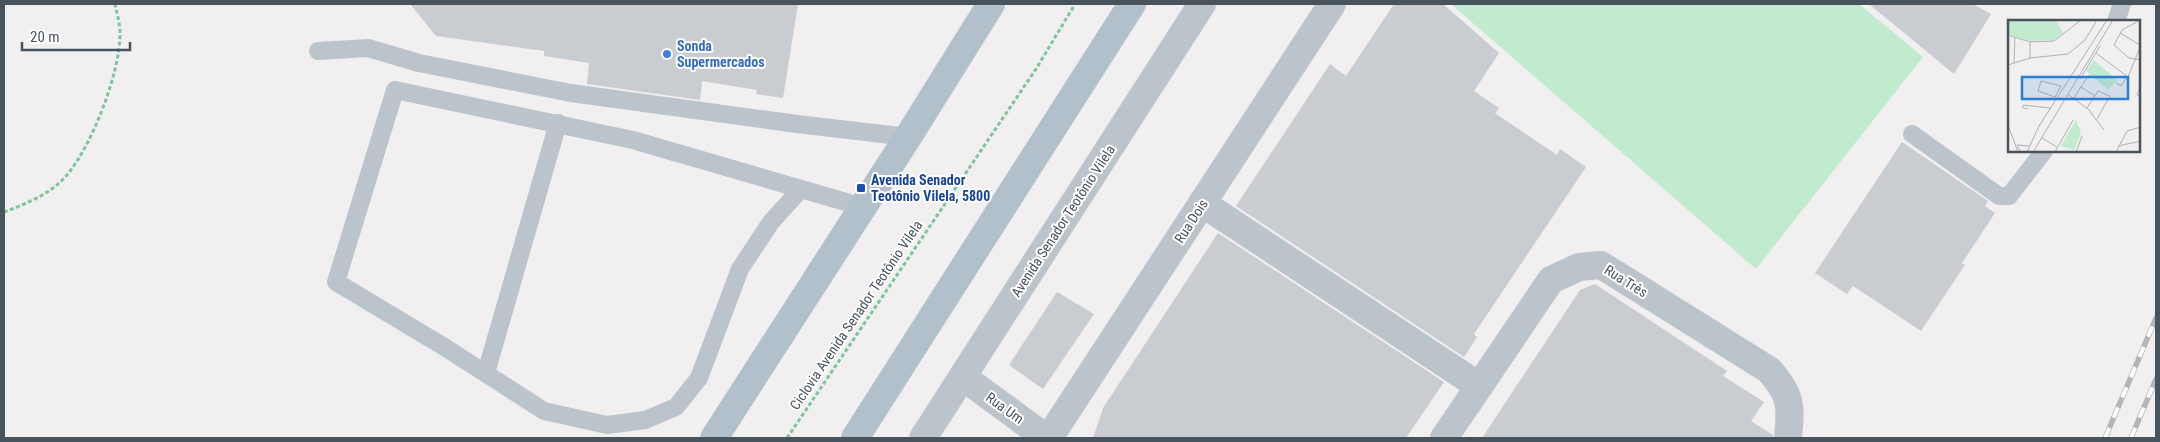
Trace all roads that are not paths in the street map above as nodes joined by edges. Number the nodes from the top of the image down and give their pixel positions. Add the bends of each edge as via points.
1 (991, 4) edge
2 (1132, 4) edge
3 (1202, 4) edge
4 (1332, 4) edge
5 (2122, 4) edge
6 (2116, 20) edge
7 (318, 51) dead end
8 (558, 123) junction
9 (1912, 134) dead end
10 (908, 137) junction
11 (2043, 152) edge
12 (801, 189) junction
13 (1202, 203) junction
14 (863, 207) junction
15 (486, 373) junction
16 (963, 378) junction
17 (1479, 386) junction
18 (714, 438) edge
19 (855, 438) edge
20 (923, 438) edge
21 (1047, 438) edge
22 (1444, 438) edge
23 (1788, 438) edge

1 - 10 main road
2 - 19 main road
3 - 16 street, Avenida Senador Teotônio Vilela
4 - 13 street, Rua Dois
5 - 6 lane
7 - 10 lane via 368,48 419,63 572,93
8 - 12 lane via 633,140
8 - 15 lane
8 - 15 lane via 395,90 336,282
9 - 11 lane via 2000,196 2009,196
10 - 14 main road
12 - 14 lane
12 - 15 lane via 771,222 740,269 699,378 676,407 645,420 607,426 544,411
13 - 17 street
13 - 21 street, Rua Dois
14 - 18 main road
16 - 20 street, Avenida Senador Teotônio Vilela
16 - 21 street, Rua Um
17 - 22 street, Rua Três
17 - 23 street, Rua Três via 1552,280 1579,267 1601,265 1769,370 1782,385 1791,407

